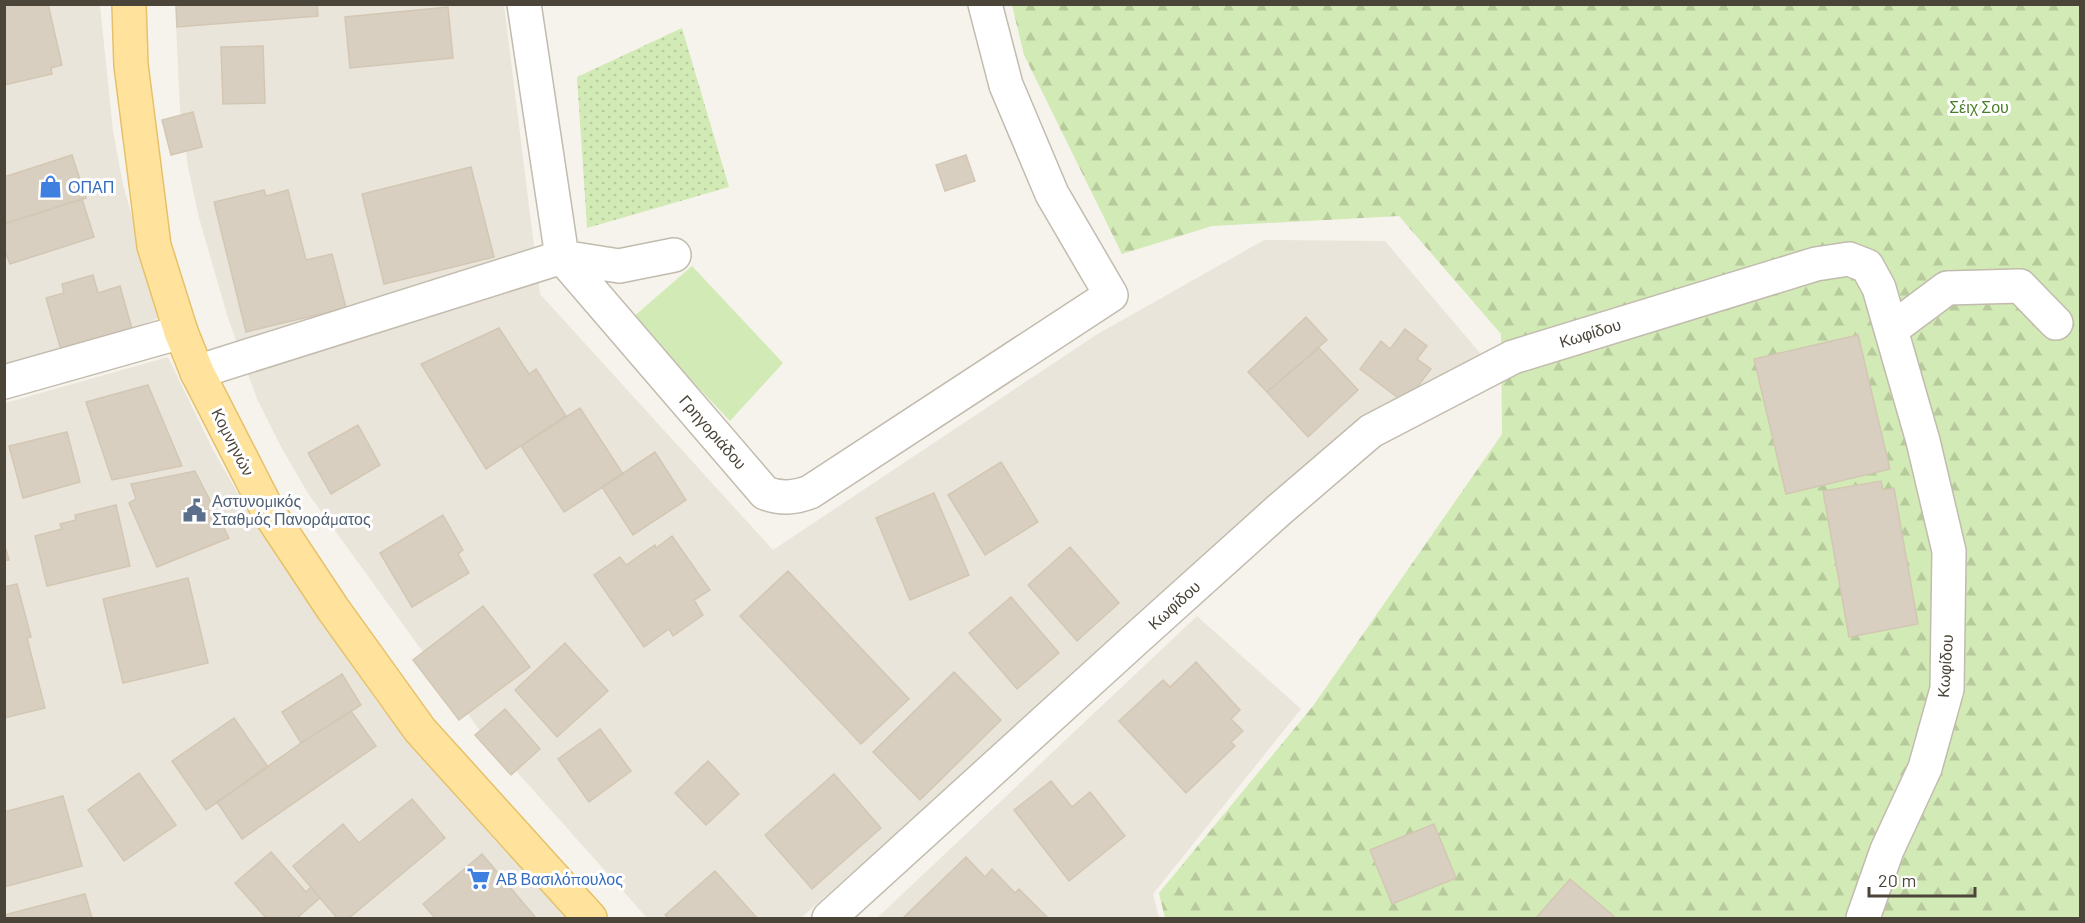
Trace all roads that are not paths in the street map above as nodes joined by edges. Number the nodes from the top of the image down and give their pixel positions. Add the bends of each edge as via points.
1 (129, 4) edge
2 (524, 4) edge
3 (985, 4) edge
4 (674, 255) dead end
5 (562, 257) junction
6 (2056, 323) dead end
7 (1892, 329) junction
8 (181, 332) junction
9 (197, 372) junction
10 (4, 382) edge
11 (590, 918) edge
12 (829, 918) edge
13 (1863, 918) edge

1 - 8 main road, Κομνηνών via 131,65 154,246
2 - 5 street
3 - 5 street, Γρηγοριάδου via 1006,85 1052,194 1111,295 810,492 778,498 765,493
4 - 5 street via 619,266
5 - 9 street
6 - 7 street via 2020,286 1947,288
7 - 12 street, Κωφίδου via 1879,288 1867,266 1849,259 1816,264 1513,357 1371,431
7 - 13 street, Κωφίδου via 1949,550 1947,689 1925,768 1887,850
8 - 9 main road, Κομνηνών
8 - 10 street
9 - 11 main road, Κομνηνών via 268,511 339,618 420,730

